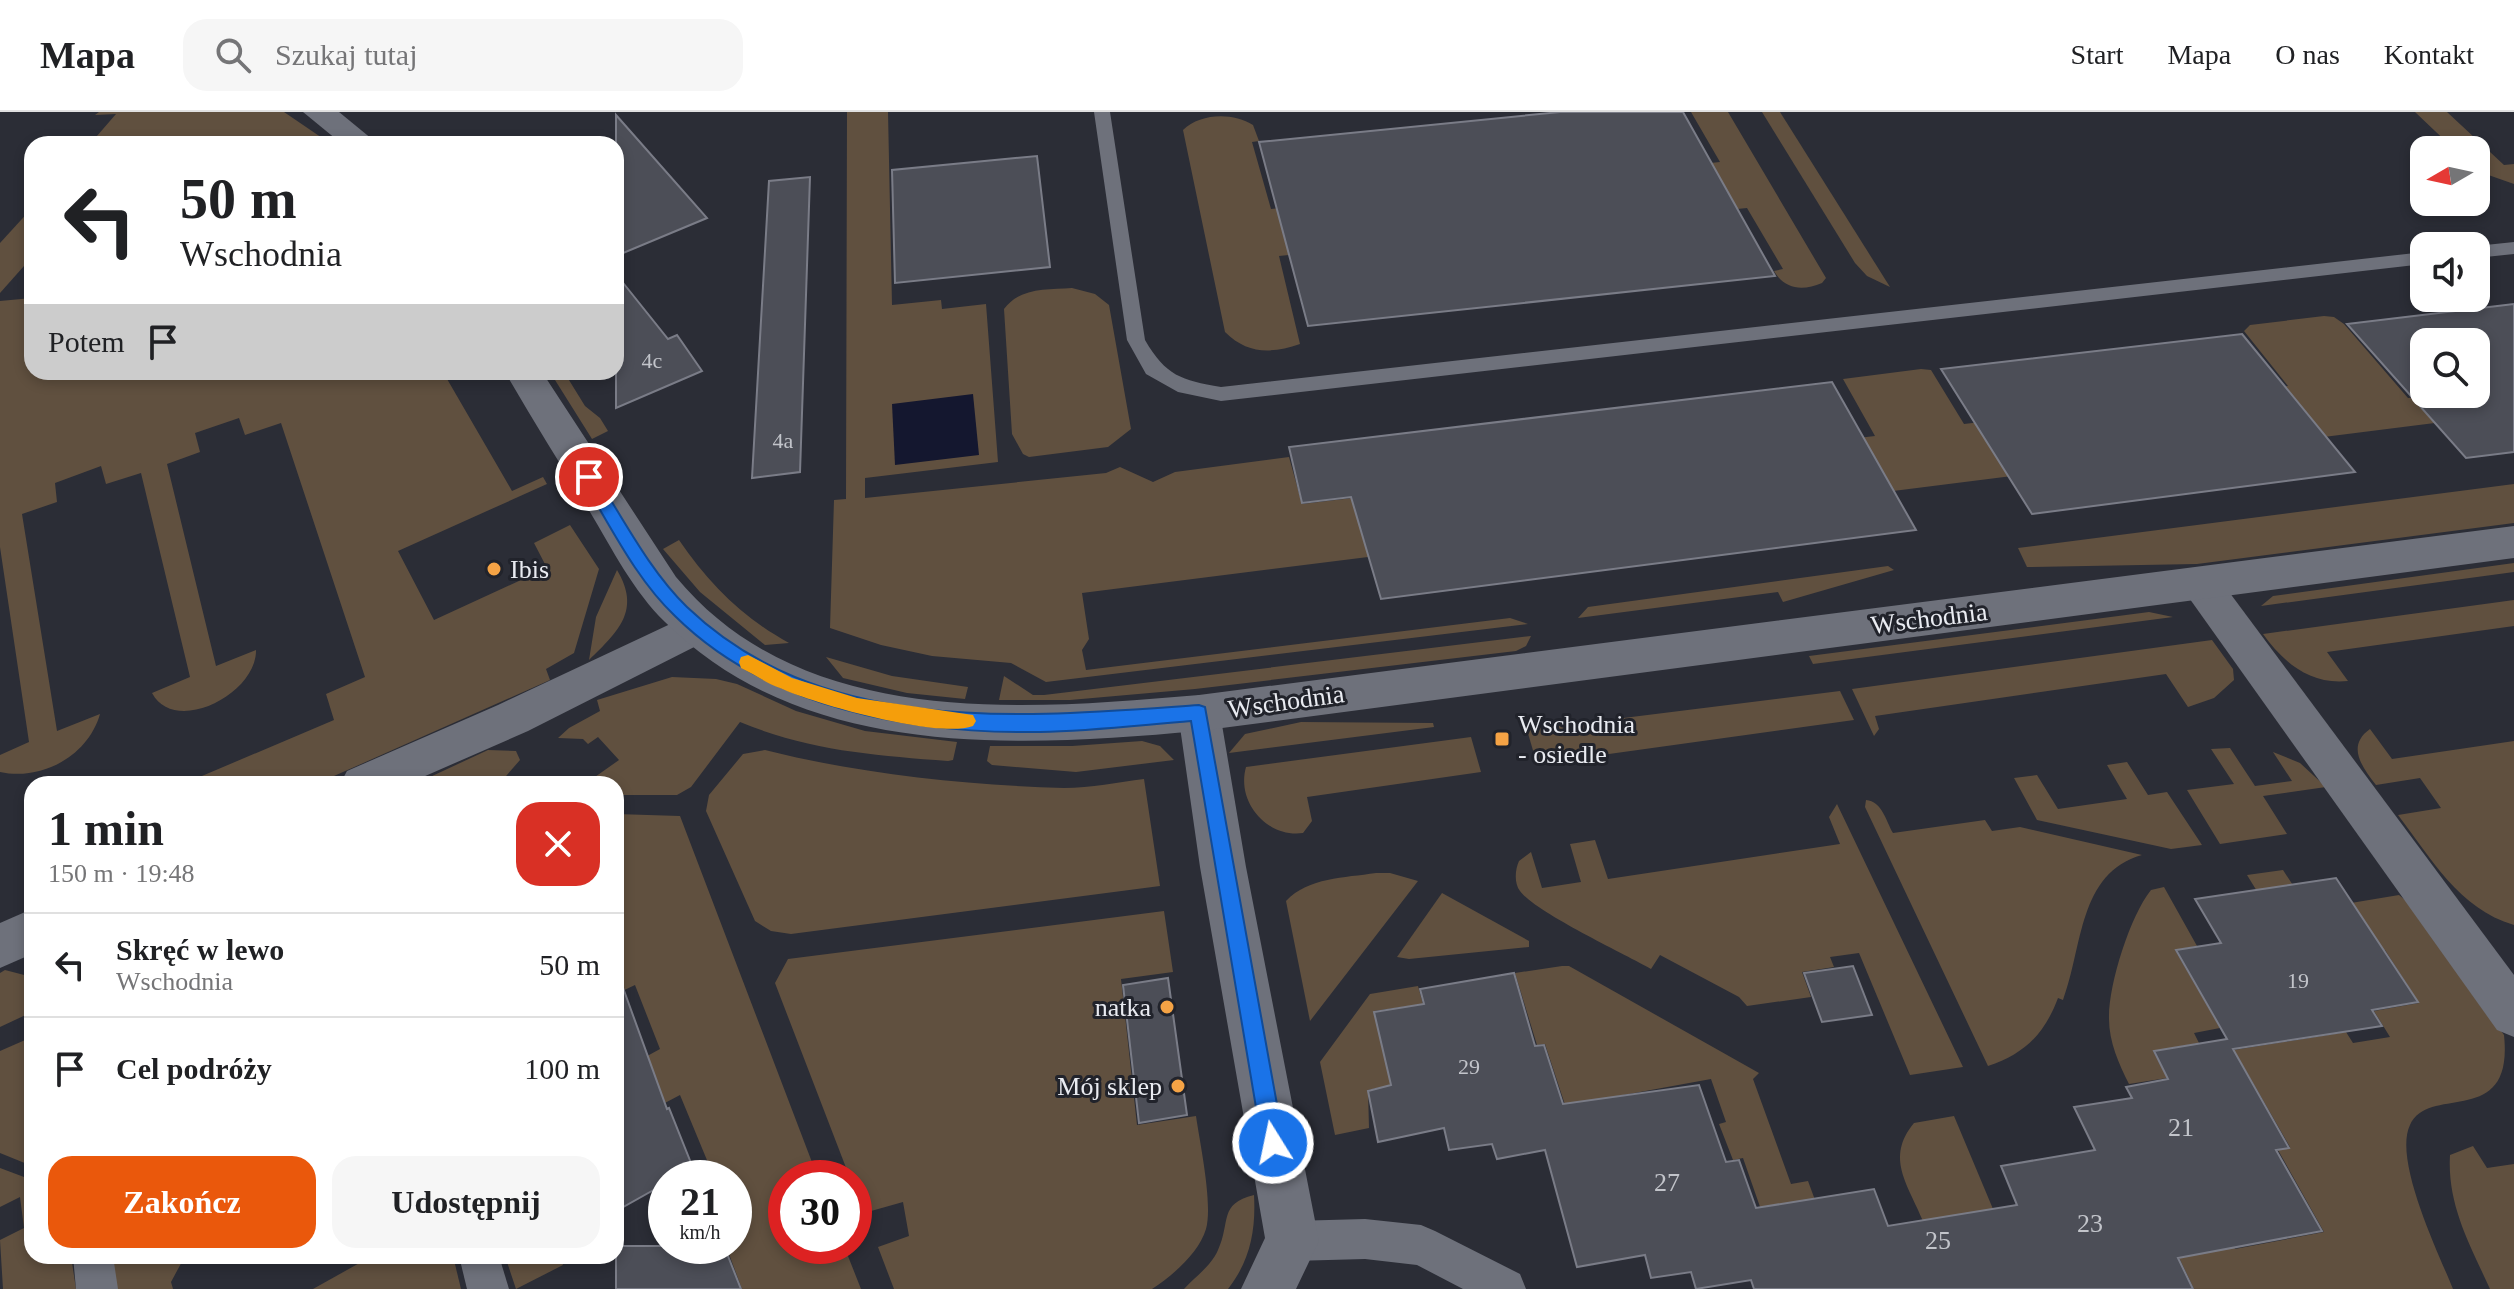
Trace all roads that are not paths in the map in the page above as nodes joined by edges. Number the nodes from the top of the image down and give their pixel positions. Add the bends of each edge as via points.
1 (319, 112) edge
2 (1102, 112) edge
3 (351, 136) edge
4 (2514, 248) edge
5 (2490, 251) edge
6 (2410, 260) edge
7 (528, 380) edge
8 (2514, 542) edge
9 (2201, 584) junction
10 (698, 627) junction
11 (1199, 713) junction
12 (380, 776) edge
13 (24, 935) edge
14 (0, 946) edge
15 (2514, 1014) edge
16 (94, 1264) edge
17 (481, 1264) edge
18 (1281, 1273) edge
19 (97, 1289) edge
20 (488, 1289) edge
21 (1505, 1289) edge

1 - 3 street
2 - 6 lane via 1136,340 1153,369 1185,387 1221,394
4 - 5 lane
7 - 10 street, Wschodnia via 647,570
8 - 9 street, Wschodnia
9 - 11 street, Wschodnia
9 - 15 street
10 - 11 street, Wschodnia via 786,683 896,714 1039,724
10 - 12 street
11 - 18 street
13 - 14 street
16 - 19 street
17 - 20 street
18 - 21 street via 1365,1239 1421,1245

